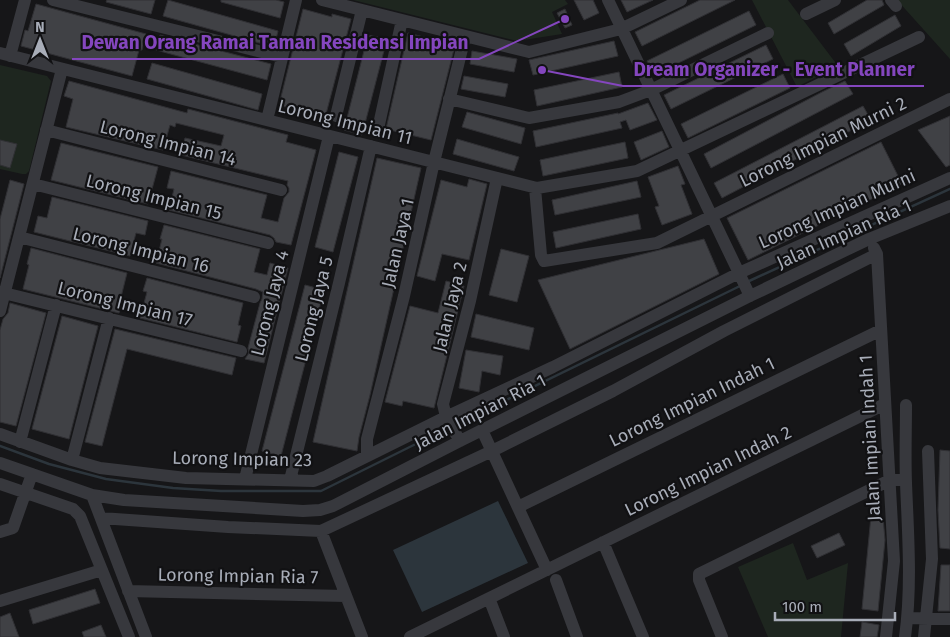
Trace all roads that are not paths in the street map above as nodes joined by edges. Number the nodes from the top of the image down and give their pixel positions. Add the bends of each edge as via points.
1 (25, 0) edge
2 (53, 0) edge
3 (296, 0) edge
4 (322, 0) edge
5 (608, 0) edge
6 (680, 0) edge
7 (835, 0) edge
8 (362, 10) junction
9 (806, 14) dead end
10 (402, 20) junction
11 (621, 29) junction
12 (768, 33) dead end
13 (465, 37) junction
14 (919, 37) dead end
15 (5, 54) edge
16 (282, 57) junction
17 (62, 69) junction
18 (651, 90) junction
19 (449, 99) junction
20 (950, 99) edge
21 (336, 116) dead end
22 (268, 120) junction
23 (378, 129) dead end
24 (46, 130) junction
25 (329, 136) junction
26 (371, 146) junction
27 (680, 151) junction
28 (434, 162) junction
29 (497, 178) junction
30 (950, 178) edge
31 (32, 184) junction
32 (535, 188) junction
33 (281, 190) dead end
34 (950, 206) edge
35 (711, 216) junction
36 (19, 237) junction
37 (869, 239) junction
38 (268, 243) dead end
39 (877, 254) junction
40 (744, 284) junction
41 (2, 292) edge
42 (254, 297) dead end
43 (56, 305) junction
44 (0, 311) edge
45 (109, 318) junction
46 (881, 330) junction
47 (241, 351) dead end
48 (886, 404) junction
49 (906, 405) dead end
50 (453, 428) junction
51 (482, 430) junction
52 (0, 434) edge
53 (20, 442) junction
54 (492, 451) junction
55 (928, 451) dead end
56 (367, 456) junction
57 (72, 460) junction
58 (0, 463) edge
59 (32, 474) junction
60 (246, 479) junction
61 (290, 480) junction
62 (890, 480) junction
63 (906, 480) junction
64 (0, 484) edge
65 (26, 493) junction
66 (92, 495) junction
67 (518, 507) junction
68 (101, 518) junction
69 (321, 531) junction
70 (0, 532) edge
71 (603, 542) junction
72 (102, 570) junction
73 (551, 575) junction
74 (128, 591) junction
75 (346, 596) junction
76 (489, 598) junction
77 (0, 601) edge
78 (907, 618) junction
79 (926, 619) junction
80 (950, 619) edge
81 (432, 632) edge
82 (129, 637) edge
83 (146, 637) edge
84 (362, 637) edge
85 (410, 637) edge
86 (504, 637) edge
87 (577, 637) edge
88 (643, 637) edge
89 (722, 637) edge
90 (886, 637) edge
91 (905, 637) edge
92 (924, 637) edge

1 - 15 street
2 - 16 street
3 - 16 street
4 - 8 street
5 - 11 street
6 - 11 street
7 - 9 street
8 - 10 street
8 - 21 street
10 - 13 street
10 - 23 street
11 - 13 street via 529,52
11 - 18 street
12 - 18 street
13 - 19 street, Jalan Jaya 1
14 - 27 street, Lorong Impian 11
15 - 17 street, Lorong Impian 11
16 - 22 street
17 - 22 street, Lorong Impian 11
17 - 24 street
18 - 19 street via 619,102 528,118
18 - 27 street
19 - 28 street, Jalan Jaya 1
20 - 35 street, Lorong Impian Murni 2
22 - 25 street, Lorong Impian 11
24 - 31 street
24 - 33 street, Lorong Impian 14
25 - 26 street, Lorong Impian 11
25 - 60 street, Lorong Jaya 4
26 - 28 street, Lorong Impian 11
26 - 61 street, Lorong Jaya 5
27 - 32 street, Lorong Impian 11 via 637,171
27 - 35 street
28 - 29 street, Lorong Impian 11
28 - 56 street, Jalan Jaya 1 via 368,439
29 - 32 street, Lorong Impian 11
29 - 50 street, Jalan Jaya 2 via 443,404
30 - 40 street, Lorong Impian Murni
31 - 36 street
31 - 38 street, Lorong Impian 15
32 - 35 street, Lorong Impian Murni 2 via 544,261 657,243
34 - 37 street, Jalan Impian Ria 1
35 - 40 street
36 - 41 street
36 - 42 street, Lorong Impian 16
37 - 39 street, Jalan Impian Indah 1
37 - 40 street, Jalan Impian Ria 1
39 - 46 street, Jalan Impian Indah 1
39 - 54 street, Jalan Impian Ria 1
40 - 50 street, Lorong Impian 23 via 553,367
40 - 51 street, Jalan Impian Ria 1
41 - 43 street, Lorong Impian 17
41 - 44 street
43 - 45 street, Lorong Impian 17
43 - 53 street
45 - 47 street, Lorong Impian 17
45 - 57 street
46 - 48 street, Jalan Impian Indah 1
46 - 67 street, Lorong Impian Indah 1
48 - 62 street, Jalan Impian Indah 1
48 - 71 street, Lorong Impian Indah 2
49 - 63 street, Jalan Impian Indah 1
50 - 51 street, Jalan Impian Ria 1
50 - 56 street, Lorong Impian 23
50 - 66 street, Jalan Impian Ria 1 via 333,506 320,510 124,500
51 - 54 street
52 - 53 street, Lorong Impian 23
53 - 57 street, Lorong Impian 23
54 - 67 street
54 - 69 street, Jalan Impian Ria 1
55 - 79 street via 932,559
56 - 61 street, Lorong Impian 23 via 314,481
57 - 60 street, Lorong Impian 23 via 100,468 186,478
58 - 59 street, Jalan Impian Ria 1
59 - 65 street
59 - 66 street, Jalan Impian Ria 1
60 - 61 street, Lorong Impian 23
62 - 63 street
62 - 89 street via 699,574
62 - 90 street, Jalan Impian Indah 1 via 894,561
63 - 78 street, Jalan Impian Indah 1
64 - 65 street
65 - 70 street via 13,528
65 - 72 street via 73,509 80,516
66 - 68 street
67 - 73 street
68 - 69 street, Jalan Impian Ria 1
68 - 74 street
69 - 75 street
71 - 73 street, Lorong Impian Indah 2
71 - 88 street
72 - 77 street
72 - 82 street
73 - 76 street, Lorong Impian Indah 2
73 - 87 street
74 - 75 street, Lorong Impian Ria 7
74 - 83 street
75 - 84 street
76 - 81 street, Lorong Impian Indah 2
76 - 86 street
78 - 79 street
78 - 91 street, Jalan Impian Indah 1
79 - 80 street
79 - 92 street
81 - 85 street, Lorong Impian Indah 2

